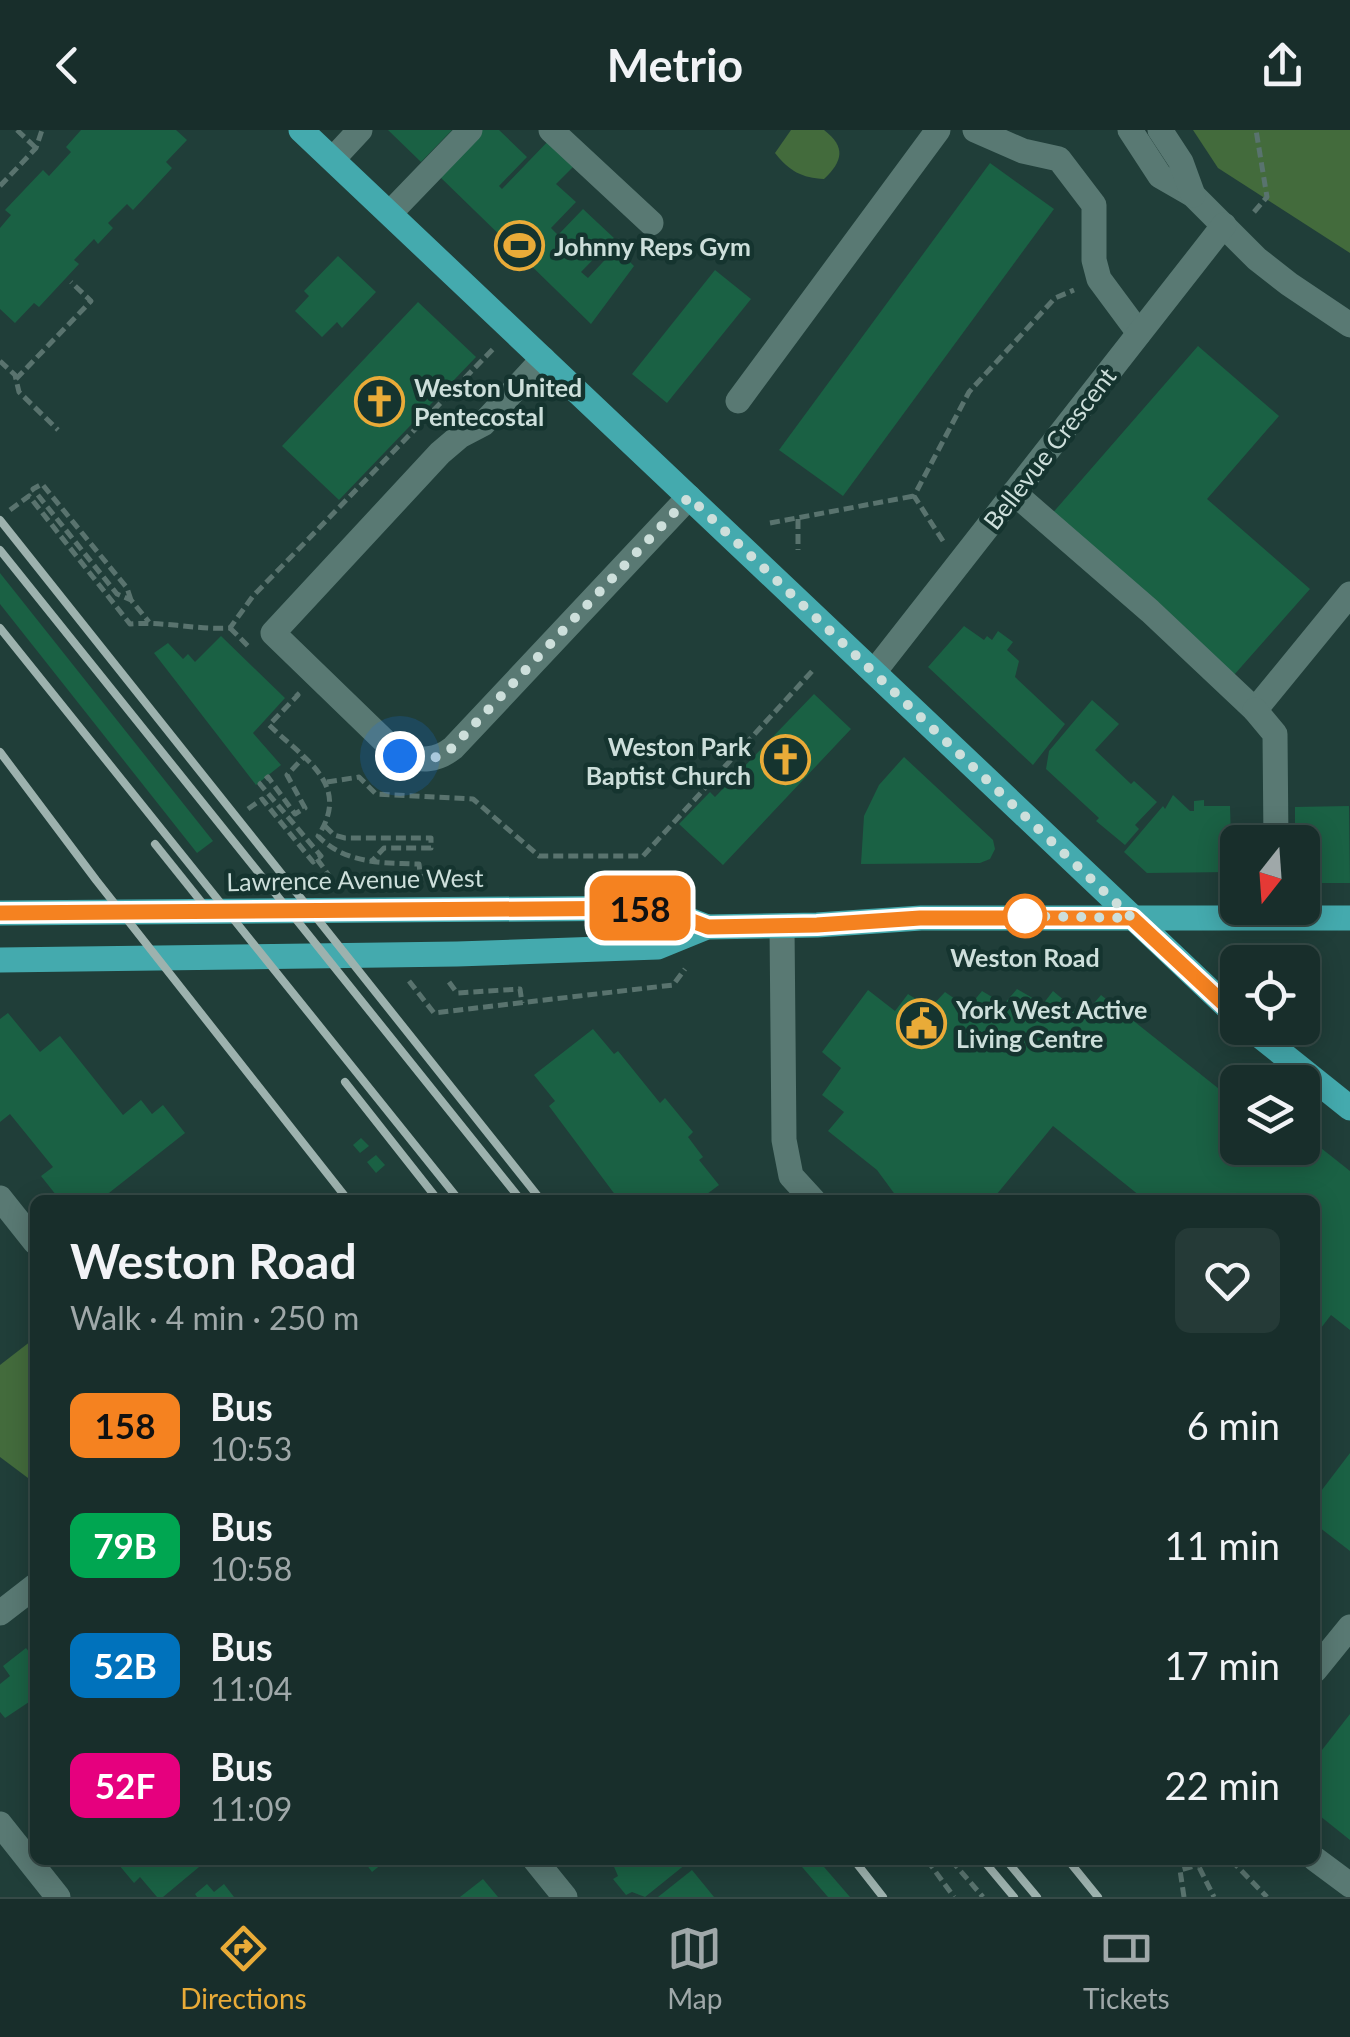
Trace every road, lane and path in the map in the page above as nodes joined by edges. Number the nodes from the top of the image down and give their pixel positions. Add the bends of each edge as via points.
1 (17, 130) edge
2 (42, 130) edge
3 (301, 130) edge
4 (360, 130) edge
5 (470, 130) edge
6 (552, 130) edge
7 (938, 130) edge
8 (975, 130) edge
9 (1130, 130) edge
10 (1160, 130) edge
11 (1256, 130) edge
12 (36, 148) junction
13 (334, 160) junction
14 (0, 186) edge
15 (1192, 195) junction
16 (1254, 212) dead end
17 (390, 213) junction
18 (651, 223) dead end
19 (1224, 226) junction
20 (1099, 279) junction
21 (71, 282) dead end
22 (1350, 325) edge
23 (512, 329) junction
24 (1139, 334) junction
25 (543, 359) junction
26 (0, 361) edge
27 (16, 379) junction
28 (738, 400) dead end
29 (58, 430) dead end
30 (1014, 493) junction
31 (914, 496) junction
32 (689, 497) junction
33 (10, 510) dead end
34 (798, 519) junction
35 (770, 523) dead end
36 (798, 550) dead end
37 (958, 564) junction
38 (1350, 594) edge
39 (130, 600) junction
40 (150, 622) junction
41 (815, 668) dead end
42 (874, 672) junction
43 (298, 695) dead end
44 (1256, 710) junction
45 (302, 758) junction
46 (327, 782) junction
47 (248, 809) dead end
48 (1276, 825) edge
49 (325, 826) junction
50 (372, 862) junction
51 (421, 881) dead end
52 (0, 913) edge
53 (1220, 915) edge
54 (1320, 916) edge
55 (1132, 918) junction
56 (1350, 918) edge
57 (782, 926) junction
58 (708, 927) junction
59 (0, 960) edge
60 (685, 969) dead end
61 (449, 982) dead end
62 (1220, 1000) edge
63 (522, 1003) junction
64 (434, 1013) dead end
65 (1271, 1045) edge
66 (1350, 1108) edge
67 (808, 1195) edge
68 (0, 1198) edge
69 (30, 1236) edge
70 (30, 1590) edge
71 (0, 1614) edge
72 (1350, 1627) edge
73 (1320, 1664) edge
74 (0, 1824) edge
75 (1320, 1862) edge
76 (30, 1863) edge
77 (31, 1865) edge
78 (540, 1865) edge
79 (930, 1865) edge
80 (954, 1865) edge
81 (1191, 1865) edge
82 (1198, 1865) edge
83 (1236, 1865) edge
84 (1350, 1885) edge
85 (55, 1896) edge
86 (566, 1897) edge
87 (954, 1897) edge
88 (983, 1897) edge
89 (1184, 1897) edge
90 (1214, 1897) edge
91 (1267, 1897) edge

1 - 12 path
2 - 12 path
3 - 13 main road
4 - 13 street
5 - 17 street
6 - 18 street
7 - 28 street
8 - 20 street via 1059,159 1094,205
9 - 15 street via 1160,176
10 - 15 street
11 - 16 path via 1267,196
12 - 14 path
13 - 17 main road
15 - 19 street
17 - 23 main road
19 - 22 street via 1289,284
19 - 24 street, Bellevue Crescent
20 - 24 street
20 - 31 path via 1056,298 969,392
21 - 27 path via 91,302
23 - 25 main road
23 - 40 path via 253,596 230,628
24 - 30 street, Bellevue Crescent
25 - 32 main road
25 - 32 street via 482,424 440,453 272,633 400,756 440,758 452,748
26 - 27 path
27 - 29 path via 19,392
30 - 37 street, Bellevue Crescent
30 - 44 street
31 - 34 path
31 - 37 path
32 - 42 main road
33 - 40 path via 29,496 130,624
34 - 35 path
34 - 36 path
37 - 42 street, Bellevue Crescent
38 - 44 street
39 - 39 path via 117,594 33,489 42,484
39 - 40 path
41 - 46 path via 643,856 538,856 474,799 376,794 359,777
42 - 55 main road
43 - 45 path via 269,726
44 - 48 street via 1276,734
45 - 46 path
45 - 47 path via 287,775 305,808 295,814 268,778 260,784 320,856 318,862 262,799
46 - 49 path
49 - 50 path via 318,836 332,850
49 - 50 path via 345,838 431,838 431,848 384,848
50 - 51 path via 420,864
52 - 58 main road, Lawrence Avenue West via 658,908
53 - 55 main road, Lawrence Avenue West
54 - 56 main road, Lawrence Avenue West
55 - 57 main road, Lawrence Avenue West
55 - 62 main road
57 - 58 main road, Lawrence Avenue West
57 - 67 street via 784,1140 791,1176
58 - 59 main road, Lawrence Avenue West via 658,947
60 - 63 path via 673,985
61 - 63 path via 457,993 520,990
63 - 64 path
65 - 66 main road
68 - 69 street
70 - 71 street
72 - 73 street
74 - 76 street
75 - 84 street
77 - 85 street
78 - 86 street
79 - 87 path
80 - 88 path
81 - 89 path via 1180,1870
82 - 90 path
83 - 91 path

